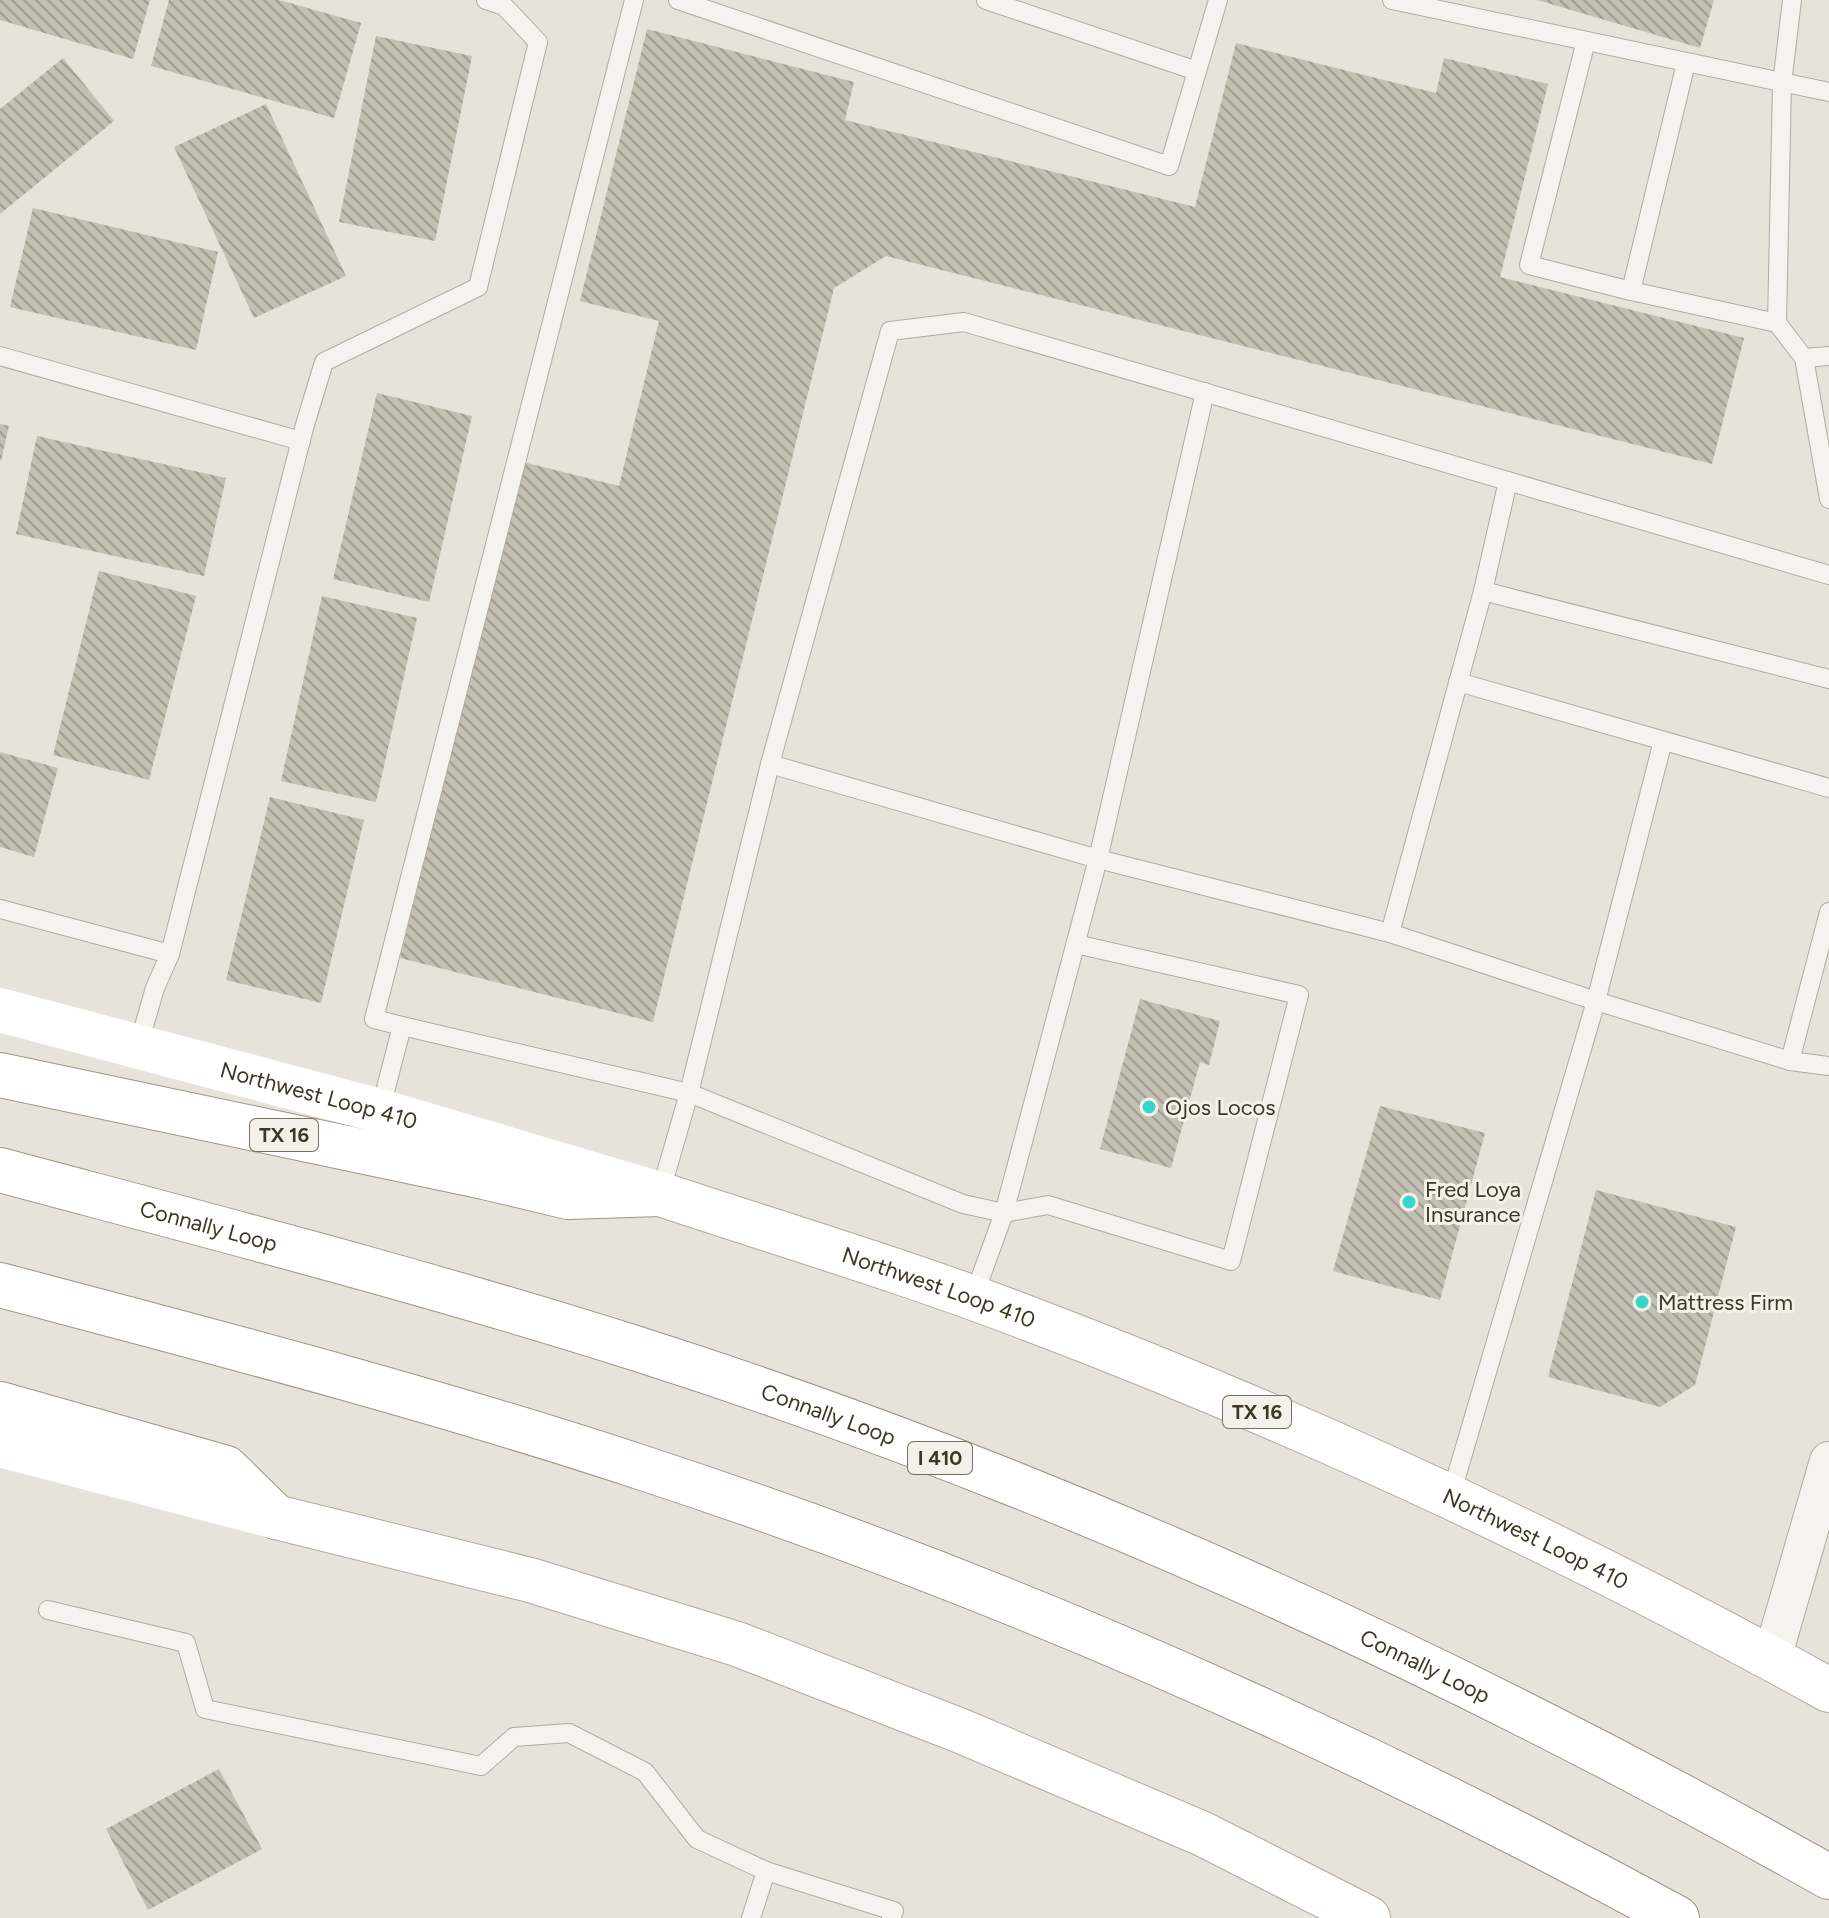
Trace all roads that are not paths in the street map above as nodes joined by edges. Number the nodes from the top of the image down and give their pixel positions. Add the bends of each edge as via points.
1 (486, 0) edge
2 (634, 0) edge
3 (678, 0) edge
4 (986, 0) edge
5 (1218, 0) edge
6 (1392, 0) edge
7 (1792, 0) edge
8 (1586, 41) junction
9 (1686, 63) junction
10 (1197, 71) junction
11 (1782, 84) junction
12 (1829, 92) edge
13 (1631, 291) junction
14 (1777, 323) junction
15 (0, 356) edge
16 (1829, 356) edge
17 (1804, 358) junction
18 (1205, 392) junction
19 (301, 441) junction
20 (1508, 481) junction
21 (1829, 499) edge
22 (1829, 575) edge
23 (1483, 591) junction
24 (1829, 679) edge
25 (1458, 682) junction
26 (1663, 741) junction
27 (770, 764) junction
28 (1829, 788) edge
29 (1098, 859) junction
30 (0, 909) edge
31 (1829, 912) edge
32 (1390, 933) junction
33 (1076, 944) junction
34 (170, 954) junction
35 (1596, 1001) junction
36 (0, 1010) edge
37 (402, 1026) junction
38 (138, 1047) junction
39 (1790, 1061) junction
40 (1829, 1066) edge
41 (0, 1075) edge
42 (689, 1093) junction
43 (380, 1111) junction
44 (0, 1170) edge
45 (660, 1194) junction
46 (1004, 1213) junction
47 (0, 1285) edge
48 (973, 1298) junction
49 (0, 1404) edge
50 (0, 1445) edge
51 (1829, 1461) edge
52 (1450, 1498) junction
53 (276, 1517) junction
54 (48, 1610) dead end
55 (1772, 1658) junction
56 (1829, 1690) edge
57 (766, 1871) junction
58 (1829, 1877) edge
59 (751, 1918) edge
60 (891, 1918) edge
61 (1368, 1918) edge
62 (1677, 1918) edge

1 - 19 lane via 504,6 538,42 478,287 324,362
2 - 37 lane via 374,1019
3 - 10 lane via 1169,166
4 - 10 lane
5 - 10 lane
6 - 8 lane
7 - 11 lane
8 - 9 lane
8 - 13 lane via 1529,265
9 - 11 lane
9 - 13 lane
11 - 12 lane
11 - 14 lane
13 - 14 lane
14 - 17 lane
15 - 19 lane
16 - 17 lane
17 - 21 lane
18 - 20 lane
18 - 27 lane via 964,322 890,331
18 - 29 lane
19 - 34 lane
20 - 22 lane
20 - 23 lane
23 - 24 lane
23 - 25 lane
25 - 26 lane
25 - 32 lane
26 - 28 lane
26 - 35 lane
27 - 29 lane
27 - 42 lane
29 - 32 lane
29 - 33 lane
30 - 34 lane
31 - 39 lane
32 - 35 lane
33 - 46 lane
33 - 46 lane via 1299,995 1231,1261 1048,1205
34 - 38 lane
35 - 39 lane
35 - 52 lane
36 - 38 main road, Northwest Loop 410
37 - 42 lane
37 - 43 lane
38 - 43 main road, Northwest Loop 410
39 - 40 lane
41 - 45 main road, TX 16 via 568,1197
42 - 45 lane
42 - 46 lane via 963,1204
43 - 45 main road, Northwest Loop 410
44 - 58 main road, Connally Loop / I 410 via 383,1273 641,1350 1005,1483 1391,1649 1632,1768
45 - 48 main road, Northwest Loop 410 / TX 16
46 - 48 lane
47 - 62 main road via 517,1428 887,1555 1274,1717
48 - 52 main road, Northwest Loop 410 / TX 16 via 1239,1404
49 - 53 main road via 226,1468
50 - 53 main road
51 - 55 street
52 - 55 main road, Northwest Loop 410 / TX 16
53 - 61 main road via 530,1580 737,1644 961,1731 1203,1834
54 - 57 lane via 186,1643 205,1709 481,1766 514,1737 569,1733 645,1772 697,1839
55 - 56 main road, Northwest Loop 410 / TX 16
57 - 59 lane
57 - 60 lane via 894,1911

